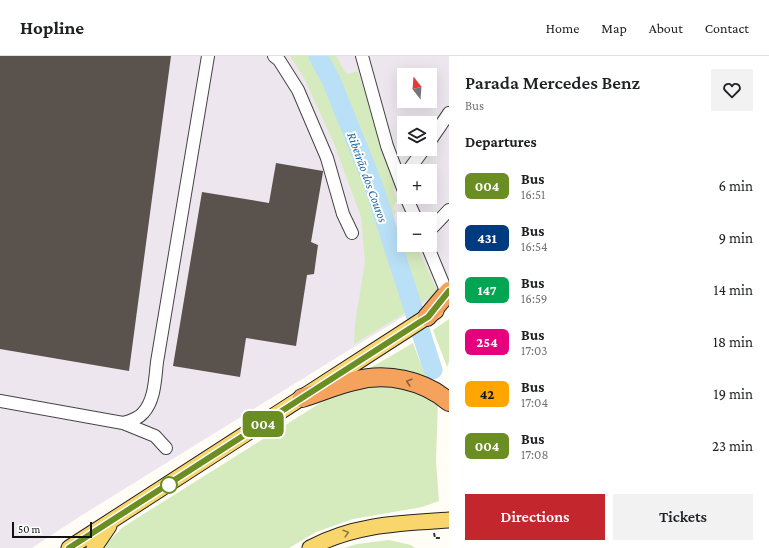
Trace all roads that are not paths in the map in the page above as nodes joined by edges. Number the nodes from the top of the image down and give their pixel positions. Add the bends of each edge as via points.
1 (208, 56) edge
2 (274, 56) edge
3 (283, 56) edge
4 (362, 56) edge
5 (449, 113) edge
6 (437, 130) edge
7 (397, 169) edge
8 (449, 210) edge
9 (437, 223) edge
10 (430, 252) edge
11 (448, 296) edge
12 (425, 318) joint
13 (302, 398) junction
14 (0, 401) edge
15 (449, 402) edge
16 (123, 423) junction
17 (166, 448) dead end
18 (114, 519) junction
19 (449, 520) edge
20 (69, 548) edge
21 (94, 548) edge
22 (310, 548) edge

1 - 16 street via 152,395 143,413
2 - 3 street via 283,65 298,90 326,158 343,214 352,233 351,212 333,162 298,83
4 - 7 street
5 - 6 street
8 - 9 street
10 - 11 street
11 - 12 highway
12 - 13 main road
15 -> 13 highway via 430,390 392,378 355,380
13 - 18 main road
14 - 16 street
16 - 17 street via 155,436
18 - 20 main road
18 - 21 main road
22 -> 19 main road via 338,536 375,526

